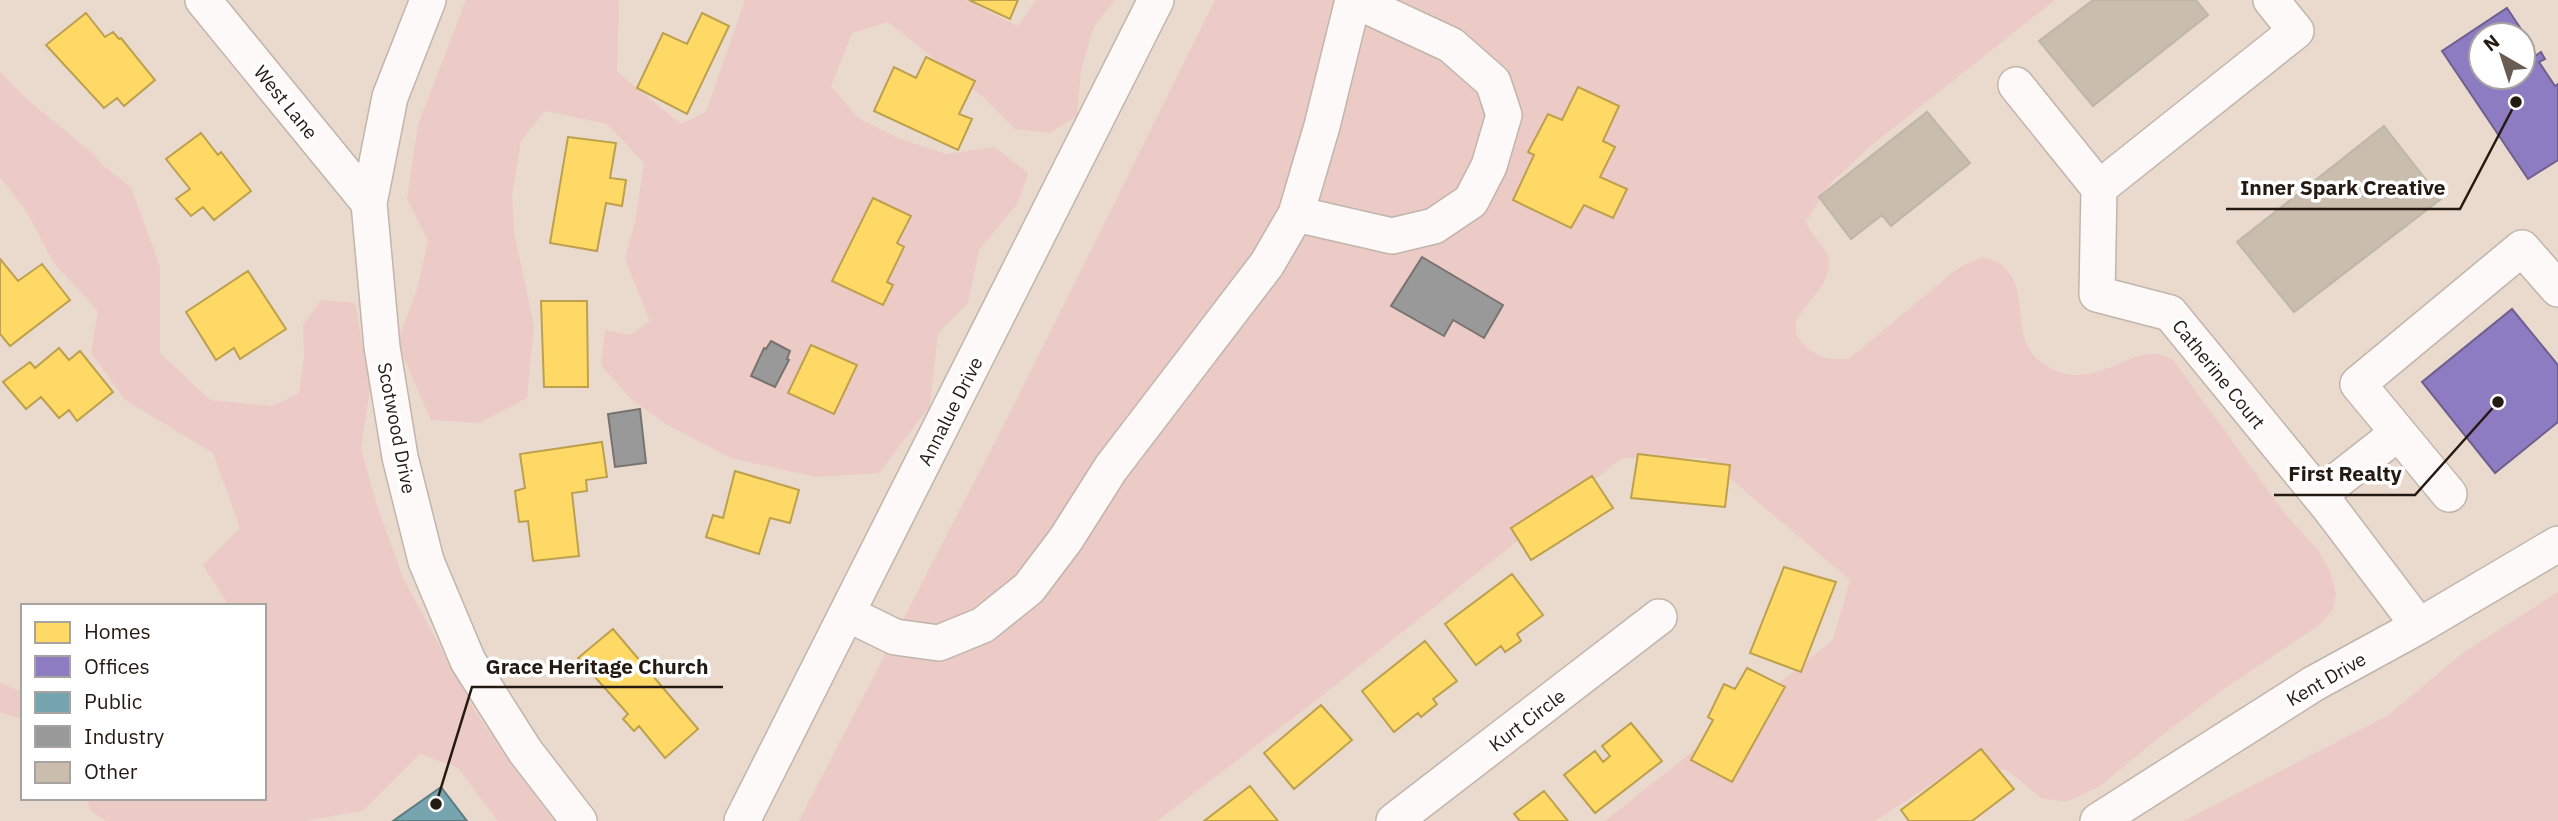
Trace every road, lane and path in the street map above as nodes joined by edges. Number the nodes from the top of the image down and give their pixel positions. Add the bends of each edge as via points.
1 (203, 0) edge
2 (428, 0) edge
3 (1156, 0) edge
4 (1353, 0) edge
5 (2271, 0) edge
6 (2016, 85) dead end
7 (2099, 188) junction
8 (369, 203) junction
9 (1296, 214) junction
10 (2558, 289) edge
11 (2398, 433) junction
12 (2449, 494) dead end
13 (2319, 495) junction
14 (2558, 544) edge
15 (848, 614) junction
16 (1659, 617) dead end
17 (2419, 626) junction
18 (579, 821) edge
19 (742, 821) edge
20 (1394, 821) edge
21 (2098, 821) edge

1 - 8 street, West Lane
2 - 8 street, Scotwood Drive via 390,97
3 - 15 street, Annalue Drive
4 - 9 street
4 - 9 street via 1451,44 1493,82 1504,115 1489,166 1471,201 1434,226 1392,236
5 - 7 street via 2296,31
6 - 7 street
7 - 13 street, Catherine Court via 2097,294 2170,313
8 - 18 street, Scotwood Drive via 382,347 400,457 426,561 468,661 525,751
9 - 15 street via 1267,264 1111,468 1029,588 983,625 939,643 895,636
10 - 11 street via 2522,248 2358,384
11 - 12 street
11 - 13 street
13 - 17 street, Catherine Court
14 - 17 street, Kent Drive
15 - 19 street, Annalue Drive
16 - 20 street, Kurt Circle
17 - 21 street, Kent Drive via 2313,684

